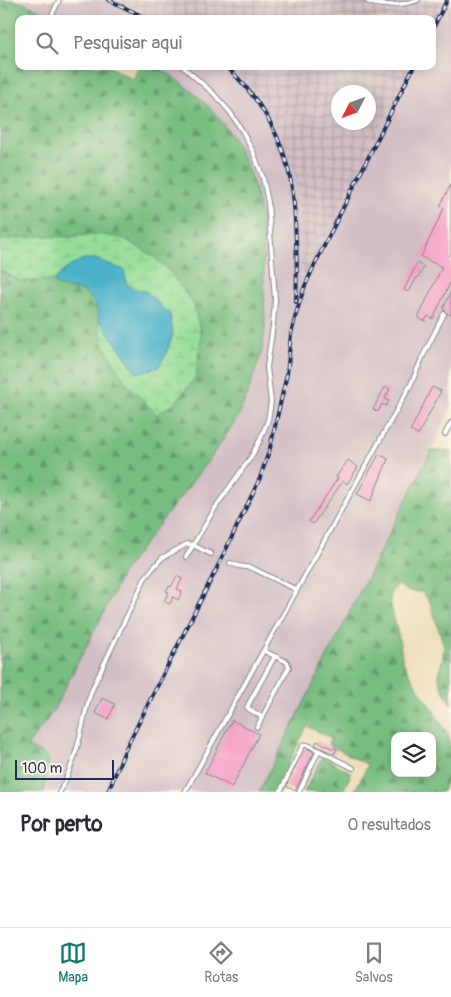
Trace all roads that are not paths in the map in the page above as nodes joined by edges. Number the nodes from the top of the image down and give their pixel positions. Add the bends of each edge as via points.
1 (59, 0) edge
2 (366, 0) edge
3 (418, 0) edge
4 (52, 15) edge
5 (187, 70) edge
6 (444, 314) dead end
7 (451, 423) edge
8 (445, 434) dead end
9 (194, 545) junction
10 (211, 554) dead end
11 (186, 558) dead end
12 (230, 563) dead end
13 (297, 590) junction
14 (264, 650) junction
15 (275, 656) junction
16 (262, 717) junction
17 (257, 727) dead end
18 (319, 750) junction
19 (353, 768) dead end
20 (60, 792) edge
21 (185, 792) edge
22 (280, 792) edge
23 (298, 792) edge

1 - 4 lane
2 - 3 lane via 378,4 404,4
5 - 9 lane via 230,112 254,154 268,202 275,293 267,367 271,402 268,420 256,449
6 - 13 lane via 411,384
7 - 8 lane
9 - 10 lane
9 - 11 lane
9 - 20 lane via 188,544 162,558 142,583 93,687 76,751
12 - 13 lane via 252,568
13 - 14 lane
14 - 15 lane
14 - 21 lane
15 - 16 lane via 287,662 288,668
15 - 16 lane via 248,707
16 - 17 lane
18 - 19 lane
18 - 22 lane via 303,746
18 - 23 lane

